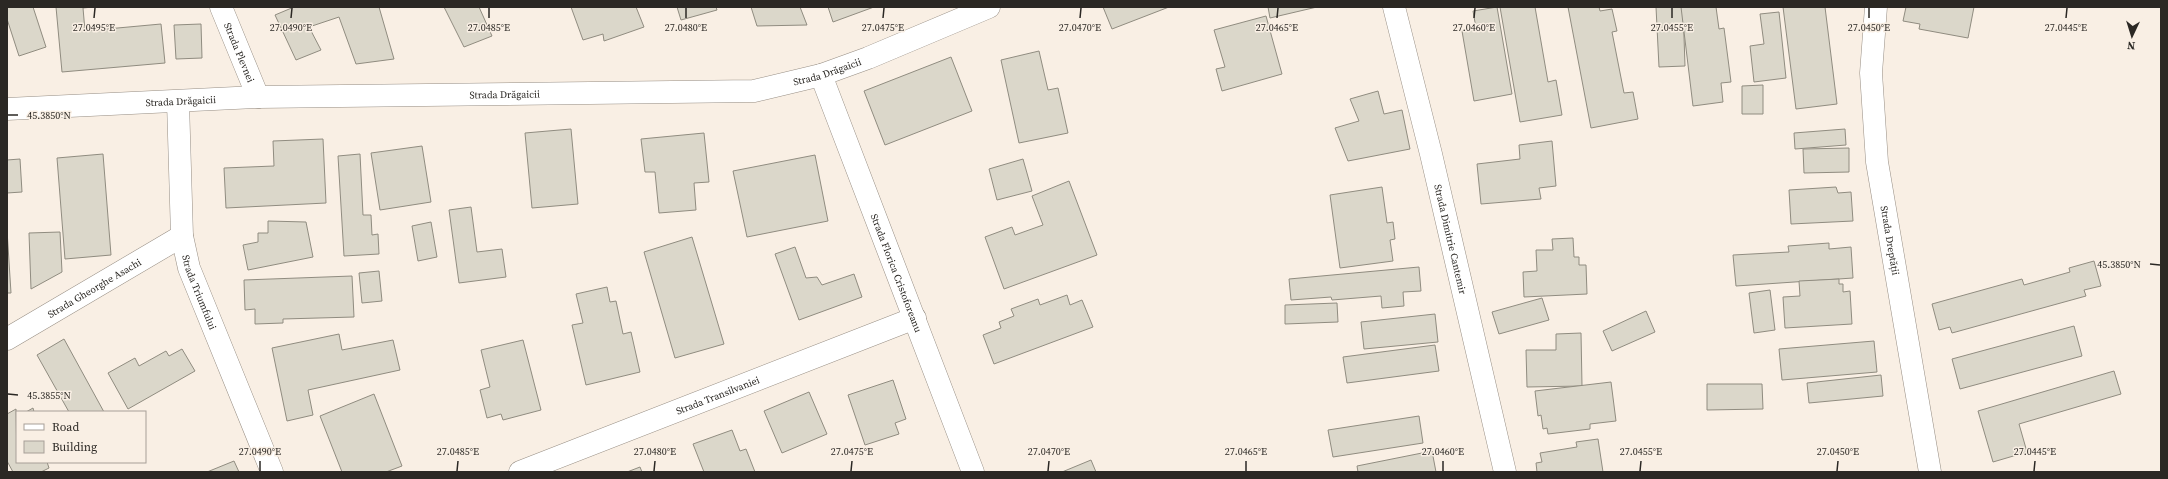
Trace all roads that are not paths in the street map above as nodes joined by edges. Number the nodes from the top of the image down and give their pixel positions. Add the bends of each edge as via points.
1 (221, 7) edge
2 (988, 7) edge
3 (1395, 7) edge
4 (1876, 7) edge
5 (821, 75) junction
6 (258, 97) junction
7 (178, 102) junction
8 (7, 109) edge
9 (182, 236) junction
10 (915, 318) junction
11 (7, 339) edge
12 (272, 472) edge
13 (520, 472) edge
14 (973, 472) edge
15 (1505, 472) edge
16 (1930, 472) edge

1 - 6 street, Strada Plevnei
2 - 5 street, Strada Drăgaicii
3 - 15 street, Strada Dimitrie Cantemir
4 - 16 street, Strada Dreptății via 1871,73 1877,162
5 - 6 street, Strada Drăgaicii via 754,91
5 - 10 street, Strada Florica Cristoforeanu
6 - 7 street, Strada Drăgaicii
7 - 8 street, Strada Drăgaicii
7 - 9 street, Strada Triumfului
9 - 11 street, Strada Gheorghe Asachi
9 - 12 street, Strada Triumfului via 189,268
10 - 13 street, Strada Transilvaniei
10 - 14 street, Strada Florica Cristoforeanu

